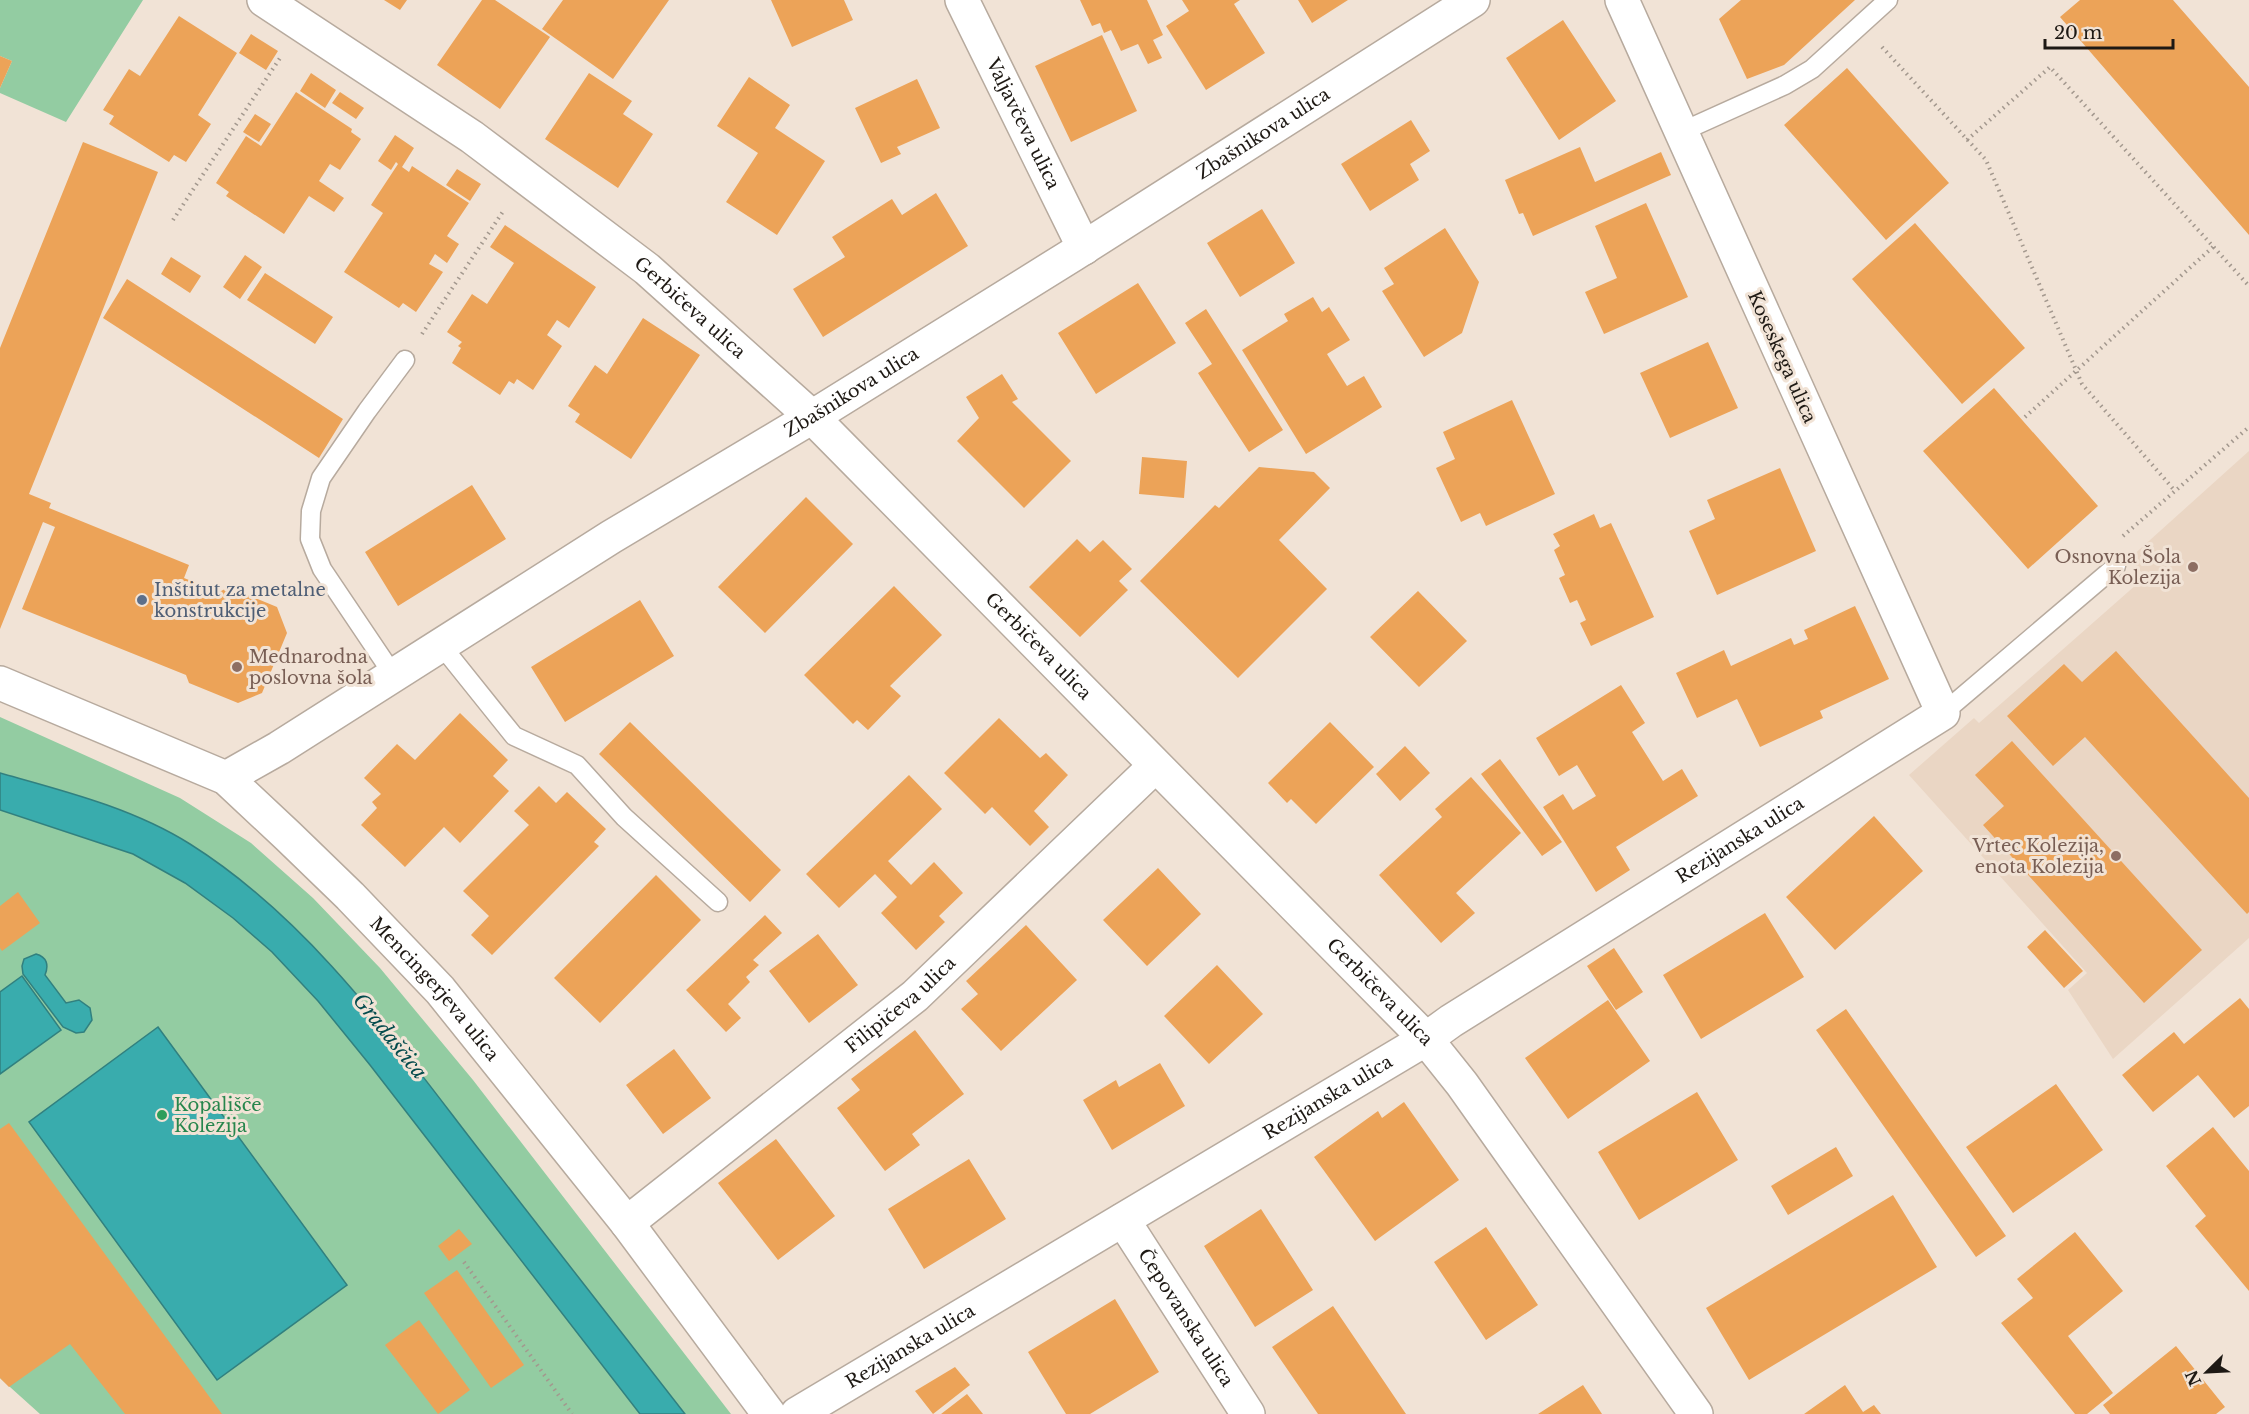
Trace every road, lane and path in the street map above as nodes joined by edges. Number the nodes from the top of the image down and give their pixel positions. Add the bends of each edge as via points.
1 (264, 0) edge
2 (962, 0) edge
3 (1473, 0) edge
4 (1622, 0) edge
5 (1888, 0) edge
6 (302, 24) junction
7 (1861, 24) junction
8 (1681, 132) junction
9 (1967, 140) junction
10 (526, 177) junction
11 (173, 220) dead end
12 (2214, 246) junction
13 (1084, 248) junction
14 (2249, 286) edge
15 (405, 360) joint
16 (2077, 371) junction
17 (812, 417) junction
18 (2025, 417) dead end
19 (2249, 427) edge
20 (2175, 491) junction
21 (2116, 566) joint
22 (441, 645) junction
23 (394, 676) junction
24 (0, 683) edge
25 (1943, 713) junction
26 (1155, 766) junction
27 (226, 778) junction
28 (718, 902) dead end
29 (1426, 1039) junction
30 (1124, 1220) junction
31 (627, 1223) junction
32 (464, 1262) dead end
33 (572, 1414) edge
34 (769, 1414) edge
35 (797, 1414) edge
36 (1248, 1414) edge
37 (1696, 1414) edge

1 - 6 street, Gerbičeva ulica
2 - 13 street, Valjavčeva ulica
3 - 13 street, Zbašnikova ulica
4 - 8 street, Koseskega ulica
5 - 7 lane
6 - 10 street, Gerbičeva ulica
6 - 11 path
7 - 8 lane via 1812,69
7 - 9 path
8 - 25 street, Koseskega ulica
9 - 12 path via 2050,67
9 - 16 path via 1986,160
10 - 15 path
10 - 17 street, Gerbičeva ulica via 647,269
12 - 14 path
12 - 16 path
13 - 17 street, Zbašnikova ulica
15 - 23 lane via 321,478 311,511 310,539 322,569
16 - 18 path
16 - 20 path via 2082,384
17 - 22 street, Zbašnikova ulica via 611,537
17 - 26 street, Gerbičeva ulica
19 - 20 path
20 - 21 path via 2105,551
21 - 25 lane
22 - 23 street, Zbašnikova ulica
22 - 28 lane via 514,736 577,765 624,817
23 - 27 street, Zbašnikova ulica
24 - 27 street, Mencingerjeva ulica
25 - 29 street, Rezijanska ulica
26 - 29 street, Gerbičeva ulica
26 - 31 street, Filipičeva ulica via 915,996
27 - 31 street, Mencingerjeva ulica via 350,896 440,990
29 - 30 street, Rezijanska ulica
29 - 37 street, Gerbičeva ulica via 1476,1103
30 - 35 street, Rezijanska ulica
30 - 36 street, Čepovanska ulica
31 - 34 street, Mencingerjeva ulica
32 - 33 path

